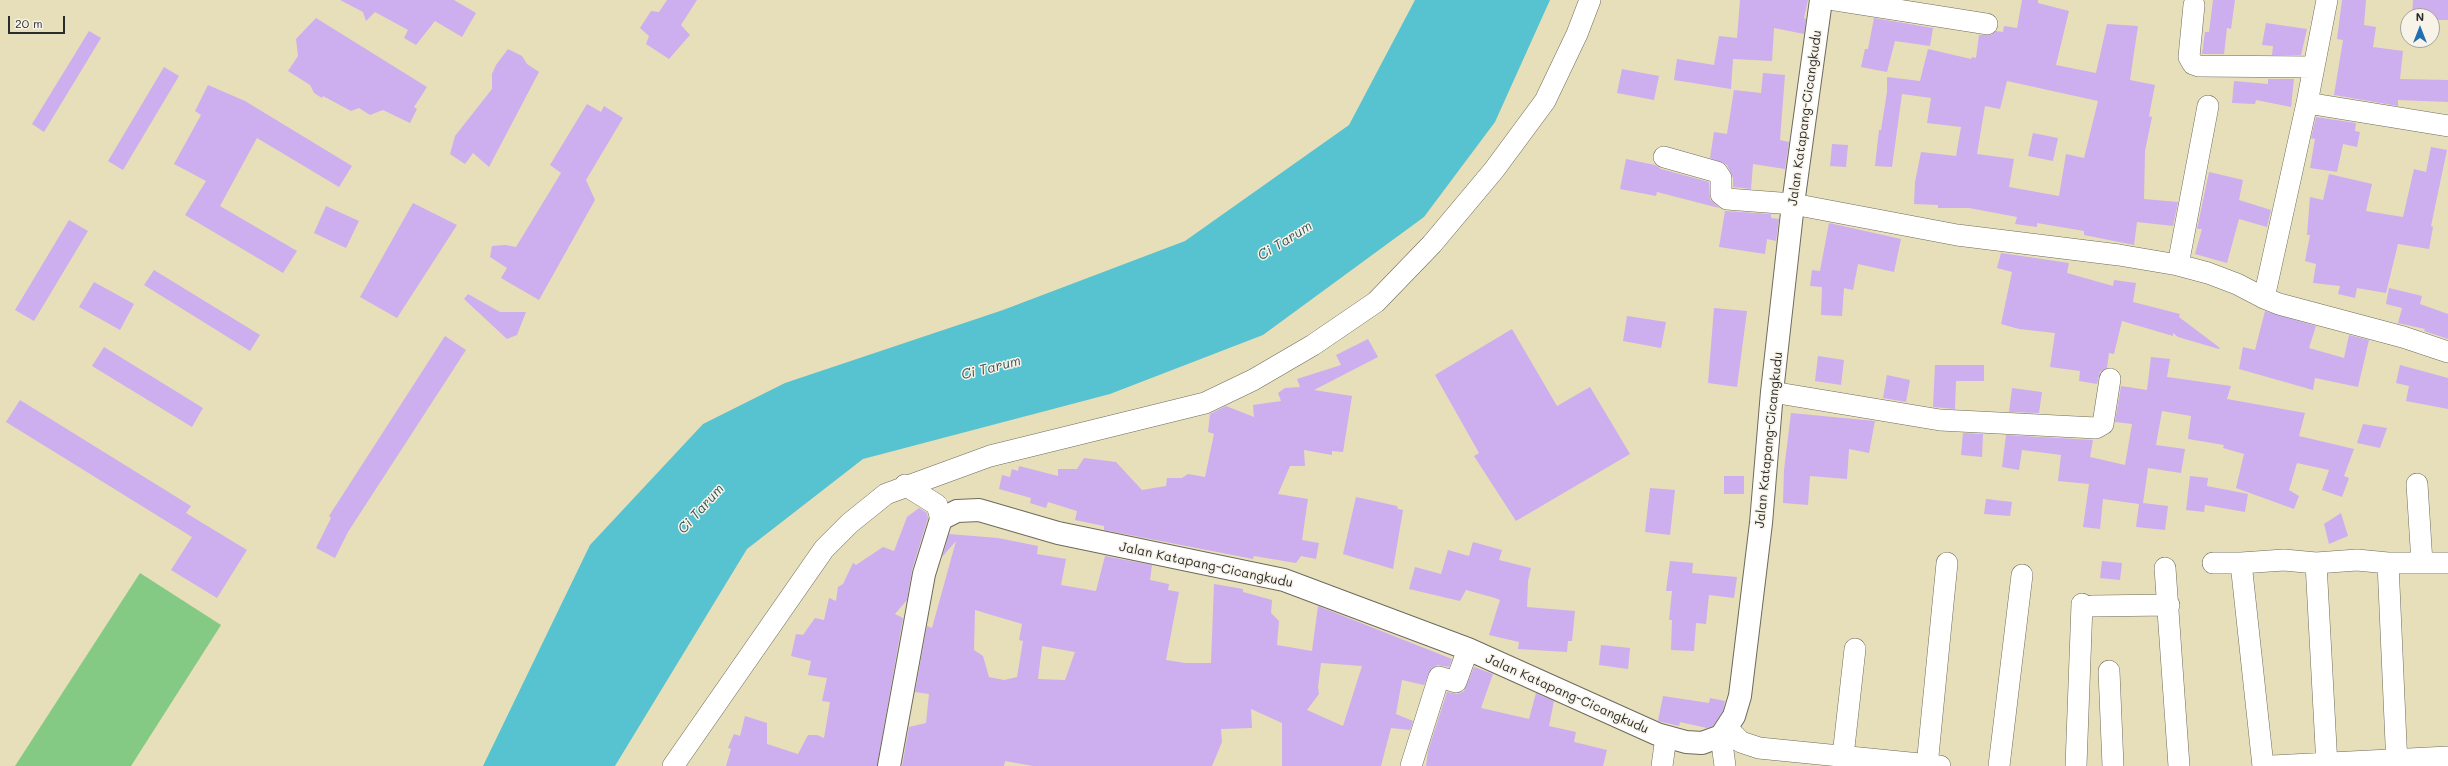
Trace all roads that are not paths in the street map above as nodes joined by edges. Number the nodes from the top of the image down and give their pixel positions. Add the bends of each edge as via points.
1 (1590, 0) edge
2 (1821, 0) edge
3 (1834, 0) edge
4 (2327, 0) edge
5 (2194, 5) dead end
6 (1988, 24) dead end
7 (2313, 67) junction
8 (2307, 103) junction
9 (2208, 106) dead end
10 (2448, 126) edge
11 (1664, 157) dead end
12 (1793, 204) junction
13 (2178, 266) junction
14 (2264, 298) junction
15 (2448, 352) edge
16 (2110, 379) dead end
17 (1772, 392) junction
18 (2416, 484) dead end
19 (906, 485) junction
20 (941, 519) junction
21 (1947, 563) dead end
22 (2213, 563) dead end
23 (2241, 563) junction
24 (2316, 563) junction
25 (2388, 563) junction
26 (2422, 563) junction
27 (2448, 564) edge
28 (2165, 568) dead end
29 (2022, 575) dead end
30 (2169, 605) junction
31 (1468, 649) junction
32 (1855, 649) dead end
33 (2109, 671) dead end
34 (1724, 732) junction
35 (1666, 737) junction
36 (1843, 756) junction
37 (2448, 757) edge
38 (2397, 763) edge
39 (2327, 764) edge
40 (673, 766) edge
41 (888, 766) edge
42 (1411, 766) edge
43 (1662, 766) edge
44 (1725, 766) edge
45 (1931, 766) edge
46 (1999, 766) edge
47 (2076, 766) edge
48 (2113, 766) edge
49 (2179, 766) edge
50 (2263, 766) edge
51 (2272, 766) edge

1 - 19 street via 1545,101 1494,170 1432,244 1376,302 1313,345 1205,403 990,456
2 - 12 street, Jalan Katapang-Cicangkudu
3 - 6 street
4 - 7 street
5 - 7 street via 2190,57 2193,64
7 - 8 street
8 - 10 street
8 - 14 street
9 - 13 street
11 - 12 street via 1717,172 1721,178 1721,194 1727,199
12 - 13 street via 1957,235 2119,255
12 - 17 street, Jalan Katapang-Cicangkudu
13 - 14 street via 2237,284
14 - 15 street
16 - 17 street via 2103,424 2096,428 1940,420
17 - 34 street, Jalan Katapang-Cicangkudu via 1761,523 1740,696
18 - 26 street
19 - 20 street via 937,505
19 - 40 street via 870,505 824,549
20 - 31 street, Jalan Katapang-Cicangkudu via 957,511 979,510 1058,533 1284,580
20 - 41 street via 924,574
21 - 45 street
22 - 23 street
23 - 24 street via 2284,560
23 - 50 street
24 - 25 street via 2357,560
24 - 39 street
25 - 26 street
25 - 38 street
26 - 27 street
28 - 30 street
29 - 46 street
30 - 47 street via 2087,605
30 - 49 street
31 - 35 street, Jalan Katapang-Cicangkudu
31 - 42 street via 1456,682 1439,676
32 - 36 street
33 - 48 street
34 - 35 street, Jalan Katapang-Cicangkudu via 1702,743
34 - 36 street via 1758,748
34 - 44 street
35 - 43 street
36 - 45 street
37 - 38 street
38 - 39 street
39 - 51 street

